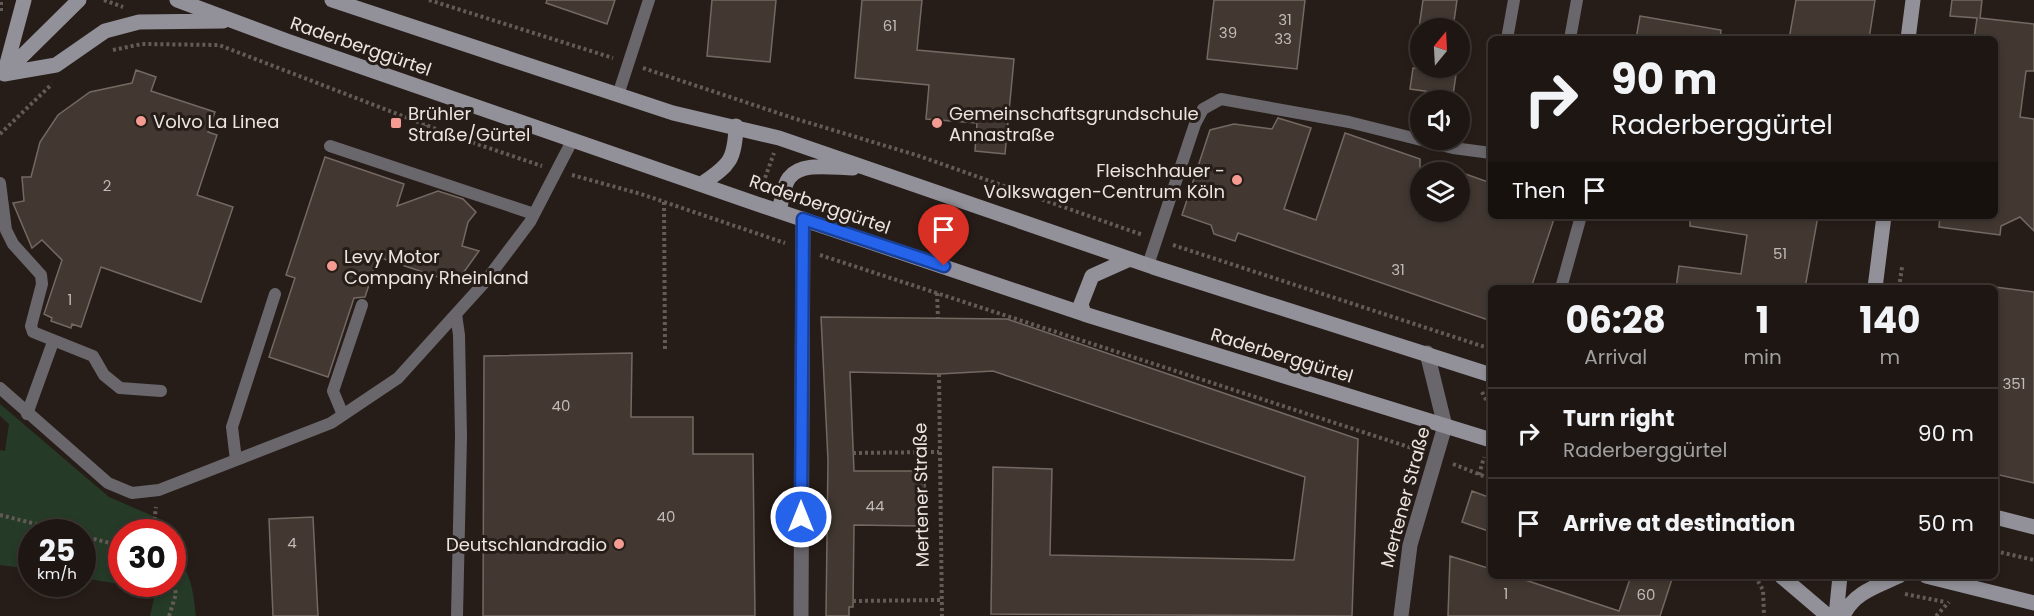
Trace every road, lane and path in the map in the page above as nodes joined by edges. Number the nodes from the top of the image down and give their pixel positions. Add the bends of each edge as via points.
1 (24, 0) edge
2 (79, 0) edge
3 (104, 0) edge
4 (177, 0) edge
5 (332, 0) edge
6 (429, 0) edge
7 (649, 0) edge
8 (1514, 0) edge
9 (1577, 0) edge
10 (1913, 0) edge
11 (438, 1) edge
12 (131, 10) dead end
13 (233, 21) junction
14 (1508, 36) edge
15 (1571, 36) edge
16 (1908, 36) edge
17 (628, 63) junction
18 (2, 76) edge
19 (57, 80) dead end
20 (618, 95) junction
21 (426, 125) dead end
22 (736, 126) junction
23 (424, 132) dead end
24 (0, 134) edge
25 (573, 140) junction
26 (330, 146) dead end
27 (774, 151) dead end
28 (1488, 153) edge
29 (865, 168) junction
30 (0, 183) edge
31 (703, 183) junction
32 (760, 193) dead end
33 (664, 202) dead end
34 (779, 210) junction
35 (534, 214) junction
36 (803, 219) junction
37 (1580, 219) edge
38 (1884, 219) edge
39 (1156, 240) junction
40 (1130, 259) junction
41 (1148, 265) junction
42 (1902, 267) dead end
43 (1562, 285) edge
44 (1875, 285) edge
45 (1899, 285) edge
46 (937, 293) dead end
47 (275, 294) dead end
48 (363, 305) dead end
49 (456, 314) junction
50 (1084, 314) junction
51 (938, 318) dead end
52 (53, 342) junction
53 (1488, 348) edge
54 (665, 349) dead end
55 (1427, 353) junction
56 (939, 374) dead end
57 (1488, 374) edge
58 (0, 388) edge
59 (161, 391) dead end
60 (27, 414) junction
61 (343, 415) junction
62 (1446, 426) junction
63 (1488, 439) edge
64 (939, 452) junction
65 (853, 453) dead end
66 (236, 460) junction
67 (159, 490) junction
68 (0, 515) edge
69 (1998, 518) edge
70 (18, 519) edge
71 (155, 519) edge
72 (2034, 527) edge
73 (1998, 552) edge
74 (2034, 560) edge
75 (1757, 579) edge
76 (1785, 579) edge
77 (1840, 579) edge
78 (1892, 579) edge
79 (1938, 579) edge
80 (1898, 593) dead end
81 (175, 597) edge
82 (942, 600) junction
83 (853, 601) dead end
84 (1949, 602) junction
85 (2034, 603) edge
86 (1960, 605) dead end
87 (168, 616) edge
88 (457, 616) edge
89 (801, 616) edge
90 (942, 616) edge
91 (1401, 616) edge
92 (1764, 616) edge
93 (1828, 616) edge
94 (1836, 616) edge
95 (1843, 616) edge
96 (1936, 616) edge

1 - 18 main road
2 - 18 main road
3 - 12 path
4 - 13 main road, Raderberggürtel
5 - 20 main road, Raderberggürtel
6 - 11 path
7 - 17 lane
8 - 14 lane
9 - 15 lane
10 - 16 main road
11 - 17 path
13 - 18 main road via 140,22 105,31 56,65
13 - 25 main road, Raderberggürtel
17 - 20 lane
17 - 39 path via 916,155
19 - 24 path
20 - 22 main road, Raderberggürtel via 673,113
21 - 23 path
22 - 29 main road, Raderberggürtel
22 - 31 main road via 736,147 728,166
25 - 31 main road, Raderberggürtel
25 - 35 lane
26 - 35 lane
27 - 32 path
28 - 39 lane via 1221,99 1203,109 1195,124
29 - 34 main road via 796,171 788,180
29 - 40 main road, Raderberggürtel
30 - 52 lane via 6,230 13,244 41,275 31,326 38,336
31 - 34 main road, Raderberggürtel
33 - 54 path
34 - 36 main road, Raderberggürtel
35 - 49 lane via 484,283
36 - 50 main road, Raderberggürtel
36 - 89 street
37 - 43 lane
38 - 44 main road
39 - 41 lane
39 - 53 path
40 - 41 main road, Raderberggürtel
40 - 50 main road via 1092,276 1081,304
41 - 55 main road, Raderberggürtel
42 - 45 path
46 - 51 path
47 - 66 lane via 232,427
48 - 61 lane via 333,391
49 - 61 lane via 398,378
49 - 88 lane via 461,436
50 - 62 main road, Raderberggürtel
52 - 59 lane via 93,356 104,375 120,388
52 - 60 lane
55 - 57 main road, Raderberggürtel
55 - 62 street, Mertener Straße
56 - 64 path, Mertener Straße
58 - 60 lane
60 - 67 lane via 108,483 132,493
61 - 66 lane
62 - 63 main road, Raderberggürtel
62 - 91 street, Mertener Straße via 1410,545
64 - 65 path
64 - 82 path, Mertener Straße
66 - 67 lane
67 - 71 path
68 - 70 path
69 - 72 main road
73 - 74 path
75 - 92 path via 1763,591
76 - 93 main road
77 - 94 main road
78 - 95 main road via 1862,593 1848,605
79 - 85 main road
80 - 84 path
81 - 87 path
82 - 83 path
82 - 90 path, Mertener Straße
84 - 86 path
84 - 96 path

